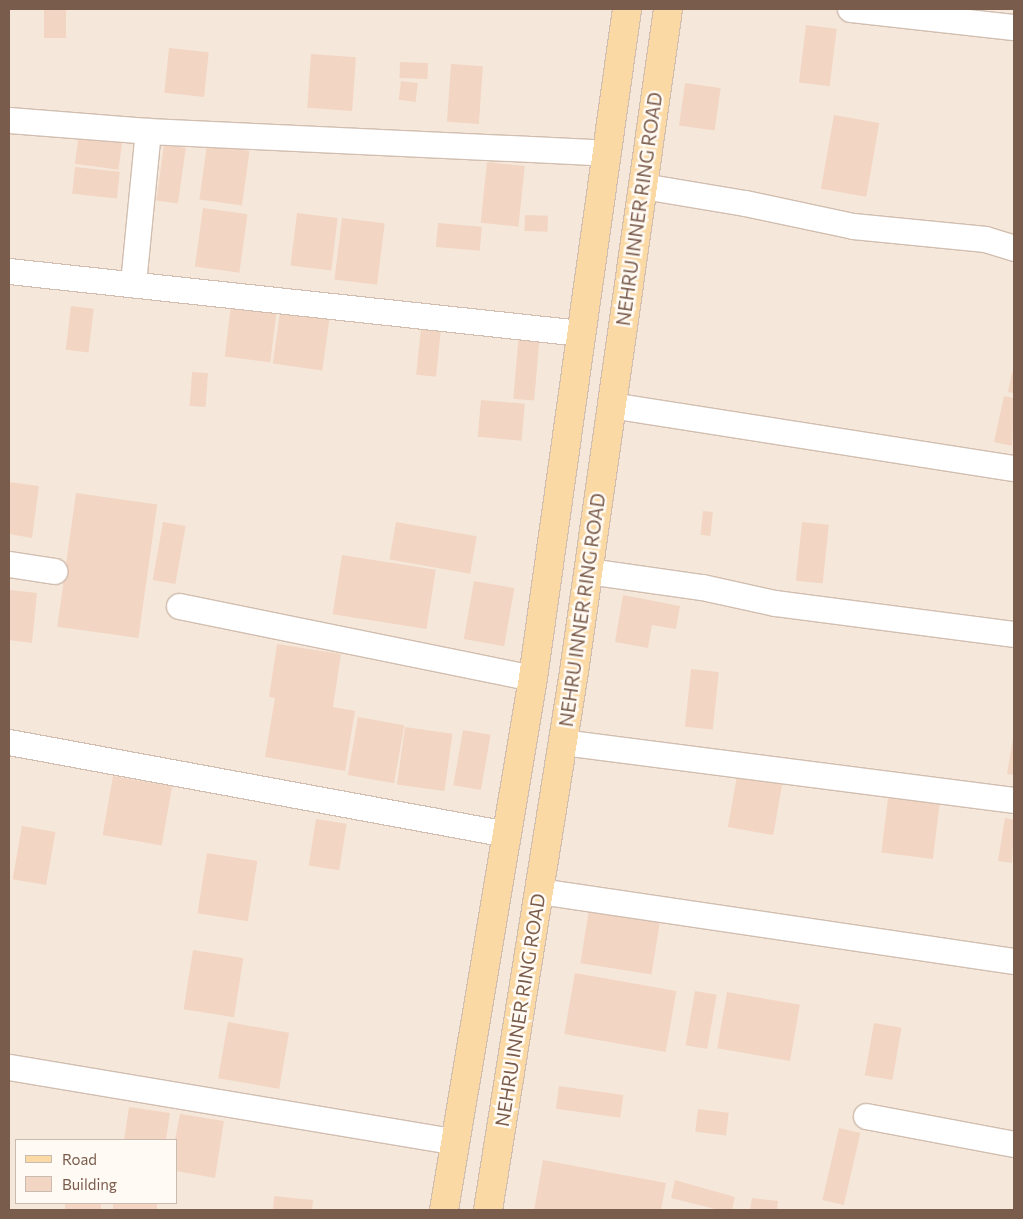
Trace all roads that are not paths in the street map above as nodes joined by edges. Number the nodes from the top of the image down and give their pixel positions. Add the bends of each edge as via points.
1 (627, 9) edge
2 (668, 9) edge
3 (850, 9) edge
4 (1014, 27) edge
5 (9, 120) edge
6 (148, 131) junction
7 (607, 153) junction
8 (643, 186) junction
9 (1014, 248) edge
10 (9, 271) edge
11 (133, 283) junction
12 (581, 333) junction
13 (611, 405) junction
14 (1014, 468) edge
15 (9, 564) edge
16 (54, 571) dead end
17 (588, 571) junction
18 (179, 606) dead end
19 (1014, 634) edge
20 (533, 678) junction
21 (9, 742) edge
22 (562, 742) junction
23 (1014, 800) edge
24 (507, 834) junction
25 (539, 891) junction
26 (1014, 960) edge
27 (9, 1066) edge
28 (866, 1116) dead end
29 (455, 1142) junction
30 (1014, 1144) edge
31 (444, 1210) edge
32 (488, 1210) edge

1 - 7 main road
2 - 8 main road, NEHRU INNER RING ROAD
3 - 4 street
5 - 6 street
6 - 7 street
6 - 11 street
7 - 12 main road
8 - 9 street via 853,226 985,240
8 - 13 main road, NEHRU INNER RING ROAD
10 - 11 street
11 - 12 street
12 - 20 main road
13 - 14 street
13 - 17 main road, NEHRU INNER RING ROAD
15 - 16 street
17 - 19 street via 702,587 775,603
17 - 22 main road, NEHRU INNER RING ROAD
18 - 20 street
20 - 24 main road
21 - 24 street
22 - 23 street
22 - 25 main road, NEHRU INNER RING ROAD
24 - 29 main road
25 - 26 street
25 - 32 main road, NEHRU INNER RING ROAD
27 - 29 street
28 - 30 street
29 - 31 main road

